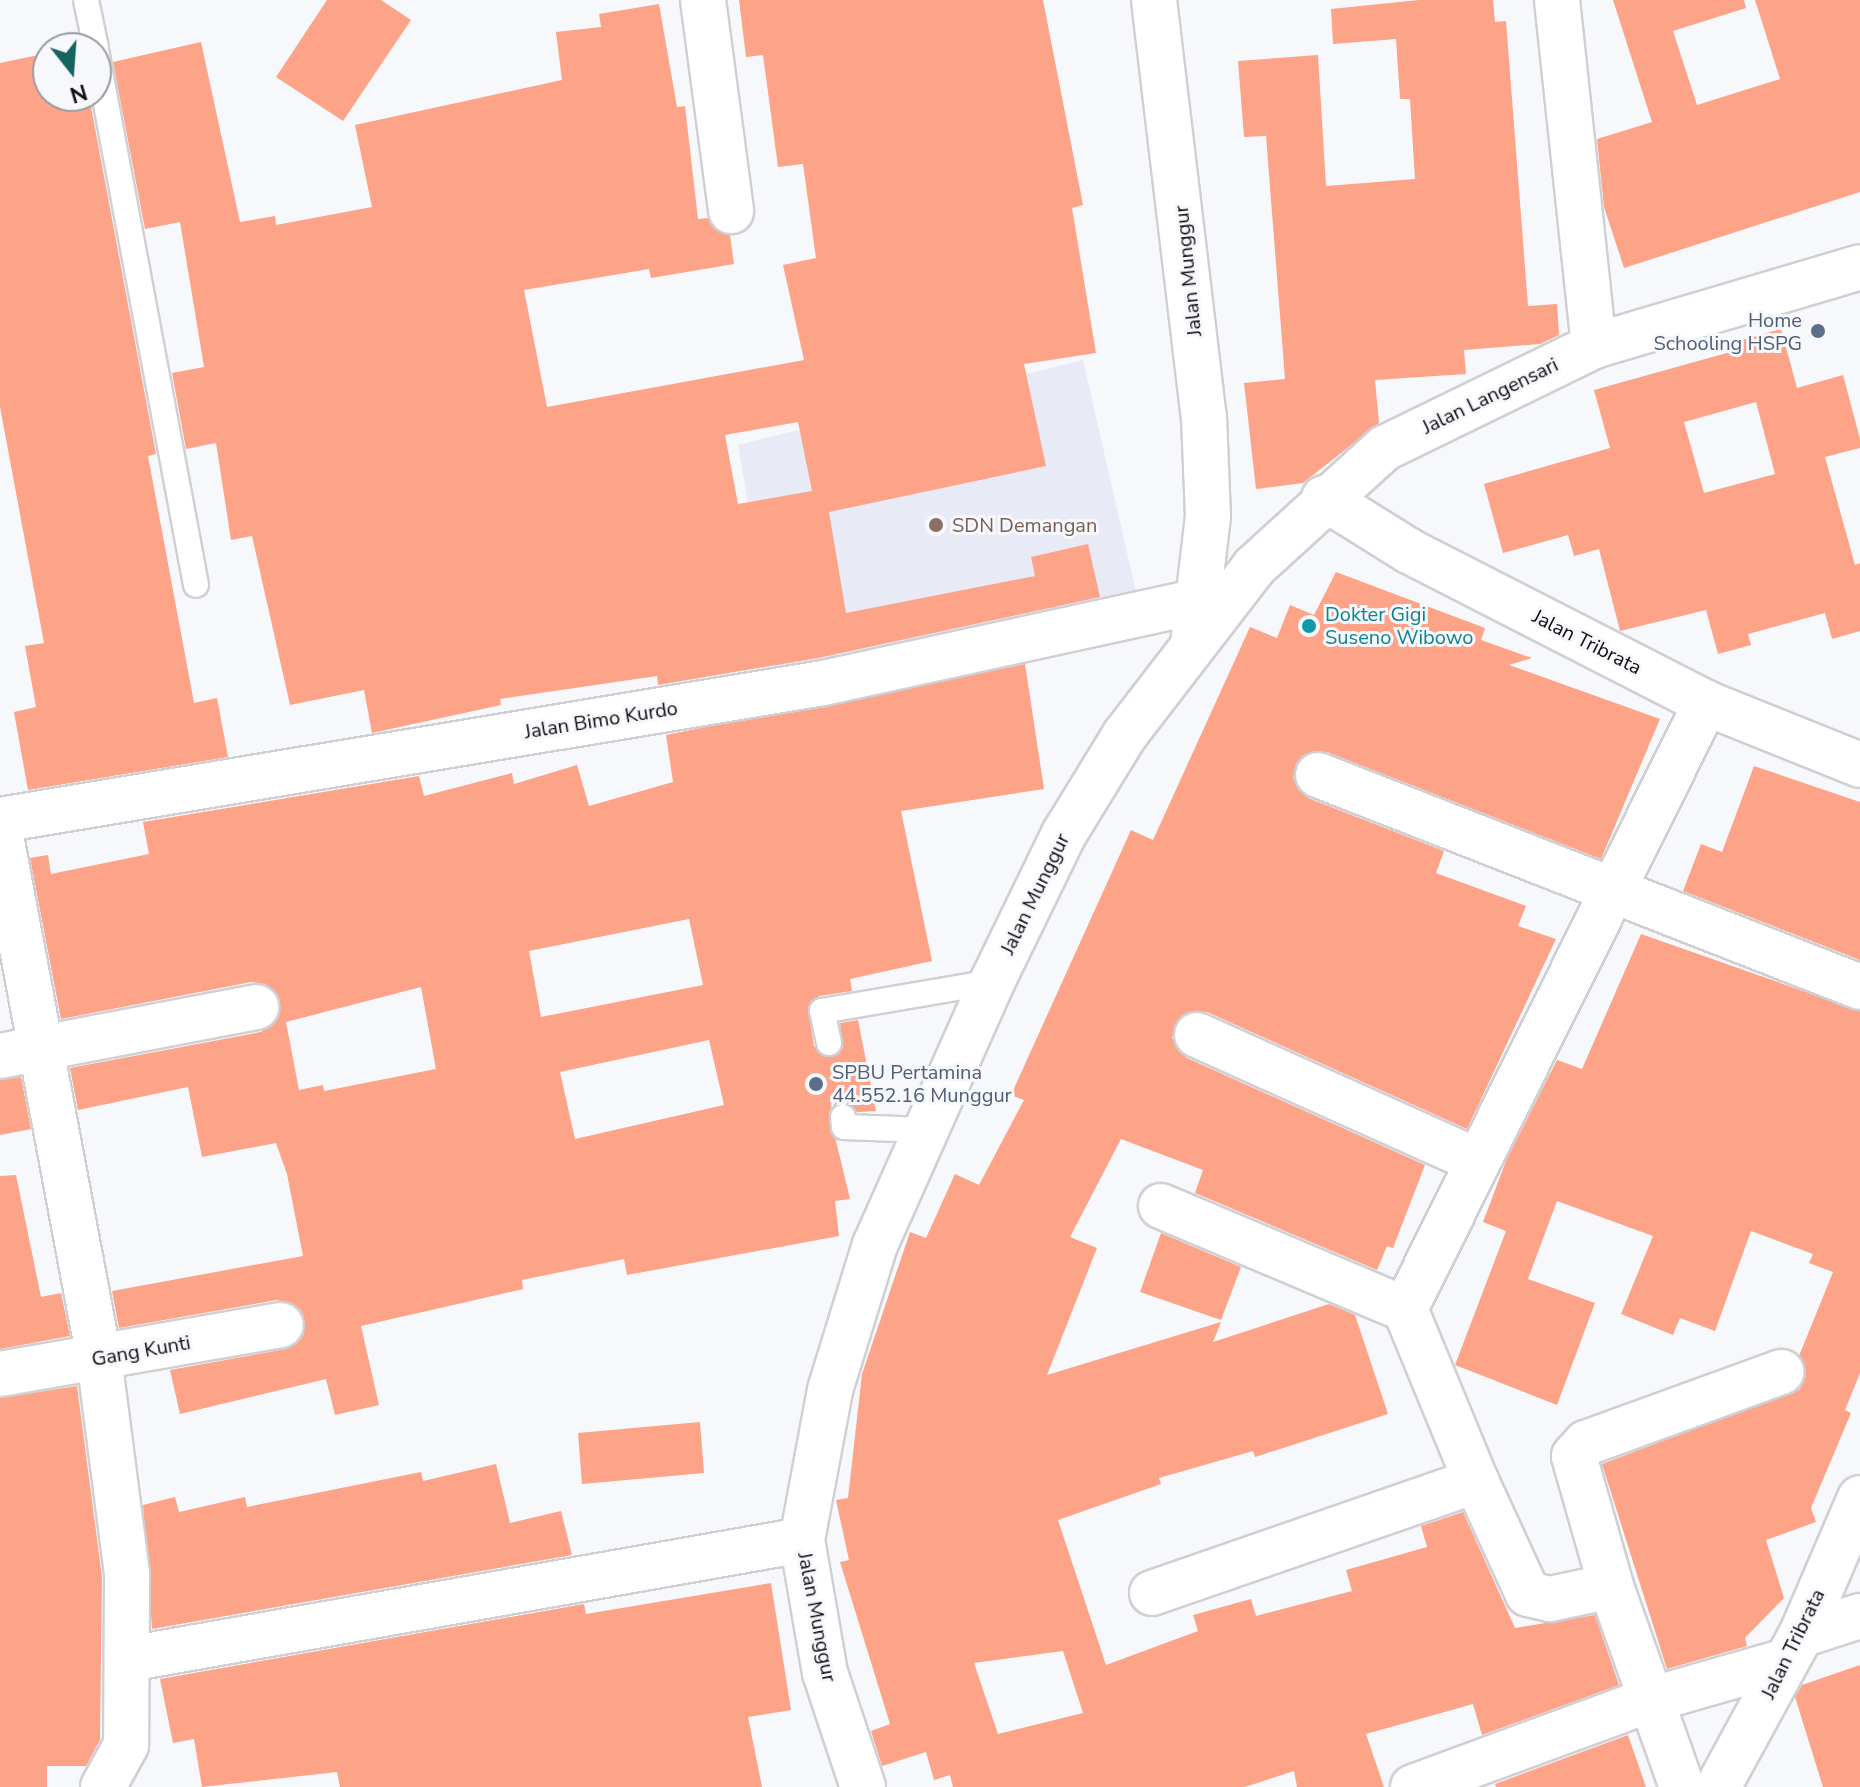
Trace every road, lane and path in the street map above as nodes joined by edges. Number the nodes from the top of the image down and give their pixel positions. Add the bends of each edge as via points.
1 (86, 0) edge
2 (703, 0) edge
3 (1154, 0) edge
4 (1557, 0) edge
5 (93, 32) edge
6 (108, 112) edge
7 (731, 211) dead end
8 (1860, 267) edge
9 (1594, 346) junction
10 (1324, 498) junction
11 (196, 585) dead end
12 (1198, 601) junction
13 (1193, 644) junction
14 (1706, 703) junction
15 (1860, 765) edge
16 (1318, 775) dead end
17 (0, 820) edge
18 (0, 831) edge
19 (1614, 888) junction
20 (992, 982) junction
21 (1860, 987) edge
22 (256, 1007) dead end
23 (1197, 1035) dead end
24 (829, 1043) dead end
25 (19, 1052) edge
26 (843, 1117) dead end
27 (927, 1130) junction
28 (1478, 1161) junction
29 (1161, 1206) dead end
30 (1405, 1309) junction
31 (281, 1325) dead end
32 (99, 1358) junction
33 (1781, 1372) dead end
34 (0, 1374) edge
35 (1476, 1481) junction
36 (1860, 1498) edge
37 (802, 1540) junction
38 (1611, 1586) junction
39 (1152, 1593) dead end
40 (1860, 1616) edge
41 (1793, 1648) junction
42 (128, 1659) junction
43 (1650, 1700) junction
44 (103, 1787) edge
45 (863, 1787) edge
46 (1413, 1787) edge
47 (1682, 1787) edge
48 (1718, 1787) edge

1 - 5 lane
2 - 7 street
3 - 12 street, Jalan Munggur via 1204,417 1208,516
4 - 9 street
6 - 11 lane
8 - 9 street, Jalan Langensari
9 - 10 street, Jalan Langensari via 1385,448
10 - 13 street, Jalan Langensari via 1254,567
10 - 14 street, Jalan Tribrata via 1409,551
12 - 13 street, Jalan Munggur
12 - 17 street, Jalan Bimo Kurdo via 823,683
13 - 20 street, Jalan Munggur via 1124,736 1064,834
14 - 15 street, Jalan Tribrata
14 - 19 street
16 - 19 street
18 - 25 street
19 - 21 street
19 - 28 street
20 - 24 lane via 822,1011
20 - 27 street, Jalan Munggur
22 - 25 street
23 - 28 street
25 - 32 street
26 - 27 lane via 844,1127
27 - 37 street, Jalan Munggur via 875,1245 830,1390
28 - 30 street
29 - 30 street
30 - 35 street
31 - 32 street, Gang Kunti
32 - 34 street, Gang Kunti
32 - 42 street via 127,1575
33 - 38 street via 1577,1449
35 - 38 street via 1528,1594 1550,1599
35 - 39 street
36 - 41 street, Jalan Tribrata
37 - 42 street
37 - 45 street, Jalan Munggur via 825,1673
38 - 43 street
40 - 41 street
41 - 43 street
41 - 48 street, Jalan Tribrata
42 - 44 street via 126,1745
43 - 46 street
43 - 47 street

